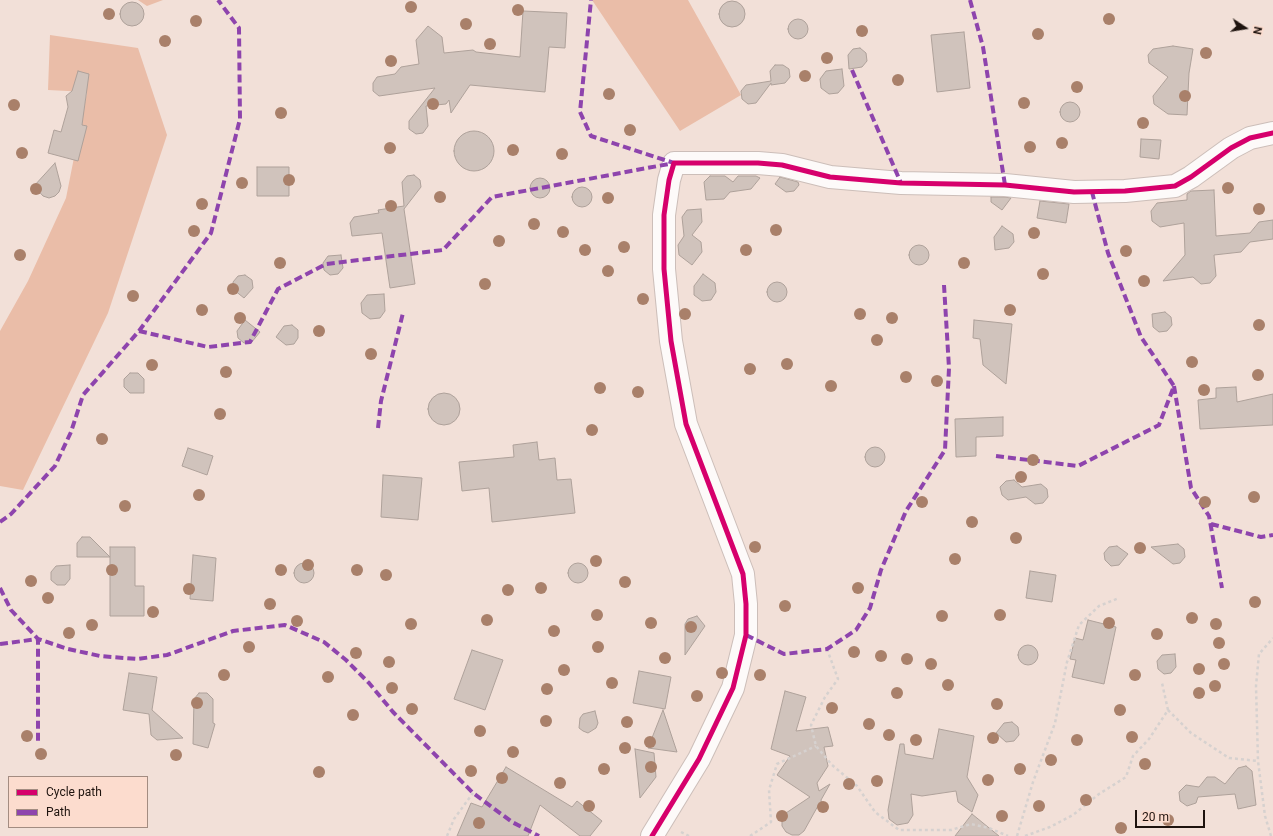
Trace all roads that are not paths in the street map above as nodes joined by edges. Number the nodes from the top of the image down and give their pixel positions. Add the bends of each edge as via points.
1 (1273, 133) edge
2 (652, 836) edge

1 - 2 street via 1250,138 1238,144 1175,186 1125,191 1074,192 1005,185 901,183 830,177 758,162 674,163 664,215 664,269 671,341 686,424 743,574 746,635 733,688 702,753

